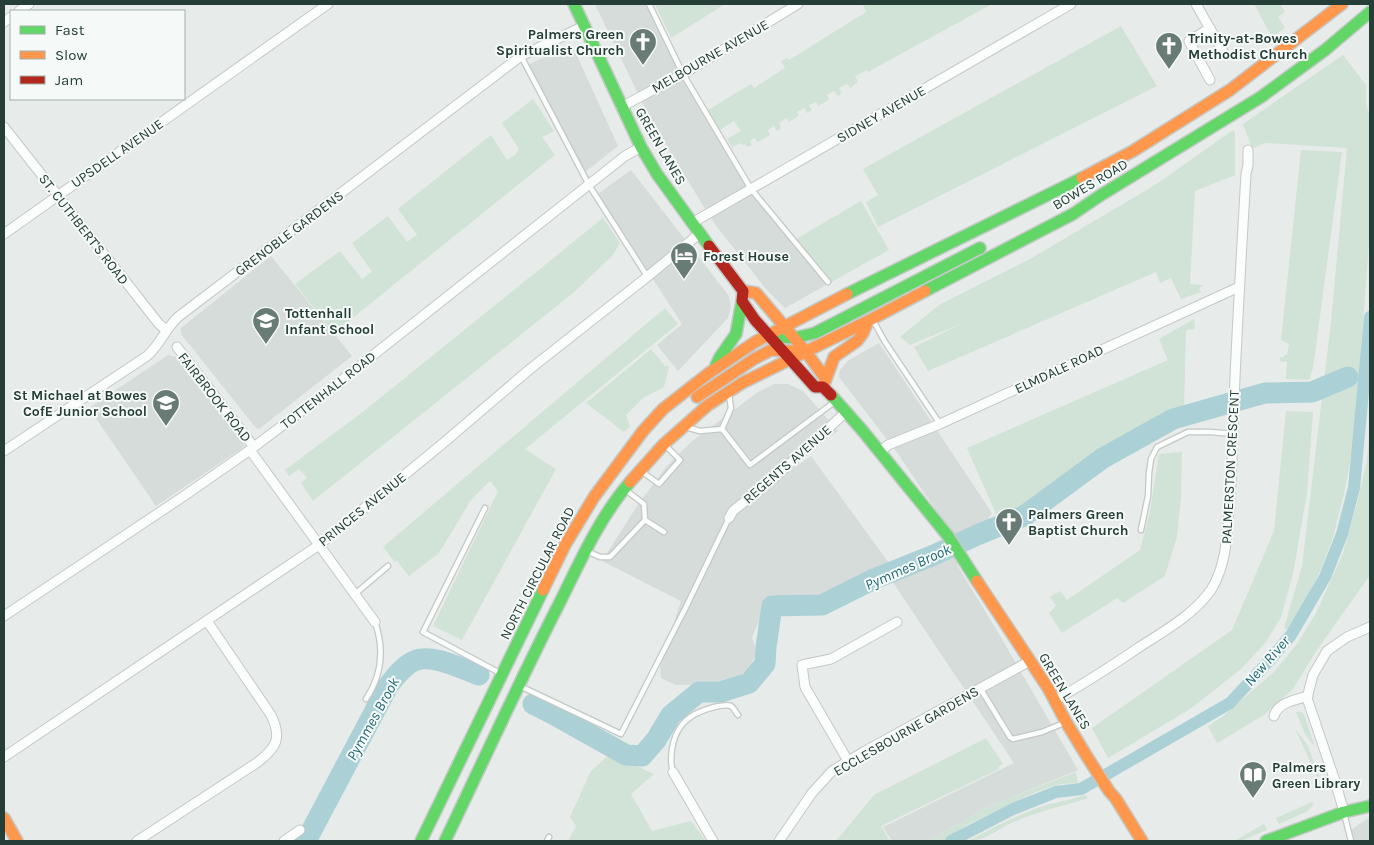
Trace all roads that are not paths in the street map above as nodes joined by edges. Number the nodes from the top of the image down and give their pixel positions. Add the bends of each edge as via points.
1 (328, 4) edge
2 (574, 4) edge
3 (649, 4) edge
4 (798, 4) edge
5 (1071, 4) edge
6 (1196, 4) edge
7 (1342, 4) edge
8 (1367, 18) edge
9 (584, 26) junction
10 (1210, 28) junction
11 (1225, 55) dead end
12 (521, 56) junction
13 (682, 74) junction
14 (1210, 80) dead end
15 (621, 107) junction
16 (4, 128) edge
17 (641, 147) junction
18 (1248, 150) dead end
19 (588, 185) junction
20 (751, 189) junction
21 (57, 195) junction
22 (1101, 195) junction
23 (1068, 204) dead end
24 (692, 223) junction
25 (4, 234) edge
26 (699, 234) junction
27 (993, 242) dead end
28 (647, 277) junction
29 (828, 282) dead end
30 (1239, 287) junction
31 (743, 296) junction
32 (870, 320) junction
33 (784, 327) junction
34 (166, 330) junction
35 (769, 336) junction
36 (794, 338) junction
37 (176, 347) dead end
38 (783, 350) junction
39 (806, 352) junction
40 (791, 359) junction
41 (714, 370) junction
42 (824, 383) junction
43 (728, 392) junction
44 (836, 400) junction
45 (846, 412) junction
46 (940, 424) junction
47 (683, 426) junction
48 (722, 429) junction
49 (1233, 434) junction
50 (664, 444) junction
51 (252, 449) junction
52 (4, 451) edge
53 (628, 452) junction
54 (880, 452) junction
55 (640, 469) junction
56 (624, 489) junction
57 (485, 508) dead end
58 (728, 518) joint
59 (645, 520) junction
60 (1141, 530) dead end
61 (664, 532) dead end
62 (319, 545) junction
63 (586, 550) junction
64 (388, 566) dead end
65 (355, 594) junction
66 (4, 616) edge
67 (207, 621) junction
68 (375, 622) joint
69 (897, 622) dead end
70 (1370, 628) edge
71 (1030, 661) junction
72 (502, 674) junction
73 (518, 686) junction
74 (980, 688) junction
75 (1308, 696) junction
76 (366, 699) dead end
77 (1055, 700) junction
78 (738, 715) dead end
79 (1274, 716) dead end
80 (1066, 722) junction
81 (4, 757) edge
82 (848, 761) junction
83 (673, 772) joint
84 (1370, 806) edge
85 (1344, 812) junction
86 (4, 818) edge
87 (300, 830) dead end
88 (17, 841) edge
89 (137, 841) edge
90 (284, 841) edge
91 (421, 841) edge
92 (445, 841) edge
93 (713, 841) edge
94 (779, 841) edge
95 (1142, 841) edge
96 (1266, 841) edge
97 (1351, 841) edge

1 - 21 street, UPSDELL AVENUE
2 - 9 main road, GREEN LANES
3 - 13 lane
4 - 13 street, MELBOURNE AVENUE
5 - 20 street, SIDNEY AVENUE
6 - 10 street
7 - 33 main road, BOWES ROAD via 1230,90 1133,151
8 - 22 main road, BOWES ROAD via 1262,97
9 - 12 street, GRENOBLE GARDENS
9 - 15 main road, GREEN LANES
10 - 11 street
10 - 14 street via 1189,41
12 - 19 lane
12 - 34 street, GRENOBLE GARDENS via 178,317
13 - 15 street, MELBOURNE AVENUE
13 - 20 lane
15 - 17 main road, GREEN LANES
16 - 21 street, ST. CUTHBERT'S ROAD
17 - 19 street, TOTTENHALL ROAD
17 - 24 main road, GREEN LANES
18 - 30 street, PALMERSTON CRESCENT
19 - 28 lane
19 - 51 street, TOTTENHALL ROAD
20 - 24 street, SIDNEY AVENUE
20 - 29 lane
21 - 25 street, UPSDELL AVENUE
21 - 34 street, ST. CUTHBERT'S ROAD
22 - 23 main road via 1085,196
22 - 32 main road, BOWES ROAD via 1073,214
24 - 26 main road, GREEN LANES
26 - 28 street, PRINCES AVENUE
26 - 31 main road, GREEN LANES
27 - 36 main road via 815,334
28 - 62 street, PRINCES AVENUE via 530,369
30 - 46 street, ELMDALE ROAD
30 - 49 street, PALMERSTON CRESCENT
31 - 33 main road, GREEN LANES via 756,293
31 - 35 main road, GREEN LANES
31 - 41 main road via 736,334
32 - 39 main road, BOWES ROAD
32 - 42 main road via 858,341 834,358
32 - 46 lane
33 - 35 main road, NORTH CIRCULAR ROAD
33 - 36 main road, GREEN LANES
34 - 52 street, GRENOBLE GARDENS via 147,356
35 - 36 main road
35 - 38 main road, GREEN LANES
35 - 41 main road, NORTH CIRCULAR ROAD
36 - 39 main road, GREEN LANES
37 - 51 street, FAIRBROOK ROAD
38 - 39 main road
38 - 40 main road, GREEN LANES
38 - 53 main road via 771,350 727,376
39 - 40 main road
39 - 42 main road, GREEN LANES
40 - 42 main road, GREEN LANES via 814,387
40 - 43 main road
41 - 53 main road, NORTH CIRCULAR ROAD via 663,409
42 - 44 main road, GREEN LANES
43 - 47 main road
43 - 48 lane via 731,408
44 - 45 main road, GREEN LANES
44 - 48 lane via 750,464
45 - 54 main road, GREEN LANES
45 - 58 street, REGENTS AVENUE
46 - 54 street, ELMDALE ROAD via 888,445
47 - 48 lane via 700,431
47 - 50 main road
49 - 60 lane via 1188,432 1157,447 1151,459
49 - 77 street, PALMERSTON CRESCENT via 1226,546 1211,590 1184,619
50 - 55 main road
50 - 55 lane via 680,460 659,484
51 - 62 street, FAIRBROOK ROAD
51 - 66 street, TOTTENHALL ROAD
53 - 72 main road, NORTH CIRCULAR ROAD via 565,545
54 - 71 main road, GREEN LANES via 948,536
55 - 56 main road
56 - 59 lane via 644,504
56 - 63 main road
57 - 72 lane via 423,632
58 - 73 lane via 621,734
59 - 61 lane
59 - 63 lane via 610,557 600,557
62 - 65 street, FAIRBROOK ROAD
62 - 67 street, PRINCES AVENUE
63 - 73 main road
64 - 65 lane
65 - 68 street, FAIRBROOK ROAD
67 - 81 street, PRINCES AVENUE
67 - 89 street via 272,715 278,737 275,746 258,762
68 - 76 lane via 381,650 380,666
69 - 82 street via 831,660 802,665 805,687
70 - 75 street via 1327,651 1313,675
71 - 74 street, ECCLESBOURNE GARDENS
71 - 77 main road, GREEN LANES
72 - 91 main road, NORTH CIRCULAR ROAD
73 - 92 main road
74 - 80 lane via 1013,739
74 - 82 street, ECCLESBOURNE GARDENS
75 - 79 street via 1288,701 1278,708
75 - 85 street
77 - 80 main road, GREEN LANES
78 - 83 lane via 732,707 725,705 702,710 684,722 673,747
80 - 95 main road, GREEN LANES
82 - 94 street, ECCLESBOURNE GARDENS via 832,771 812,793
83 - 93 street
84 - 85 main road
85 - 96 main road
85 - 97 lane
86 - 88 main road
87 - 90 street

